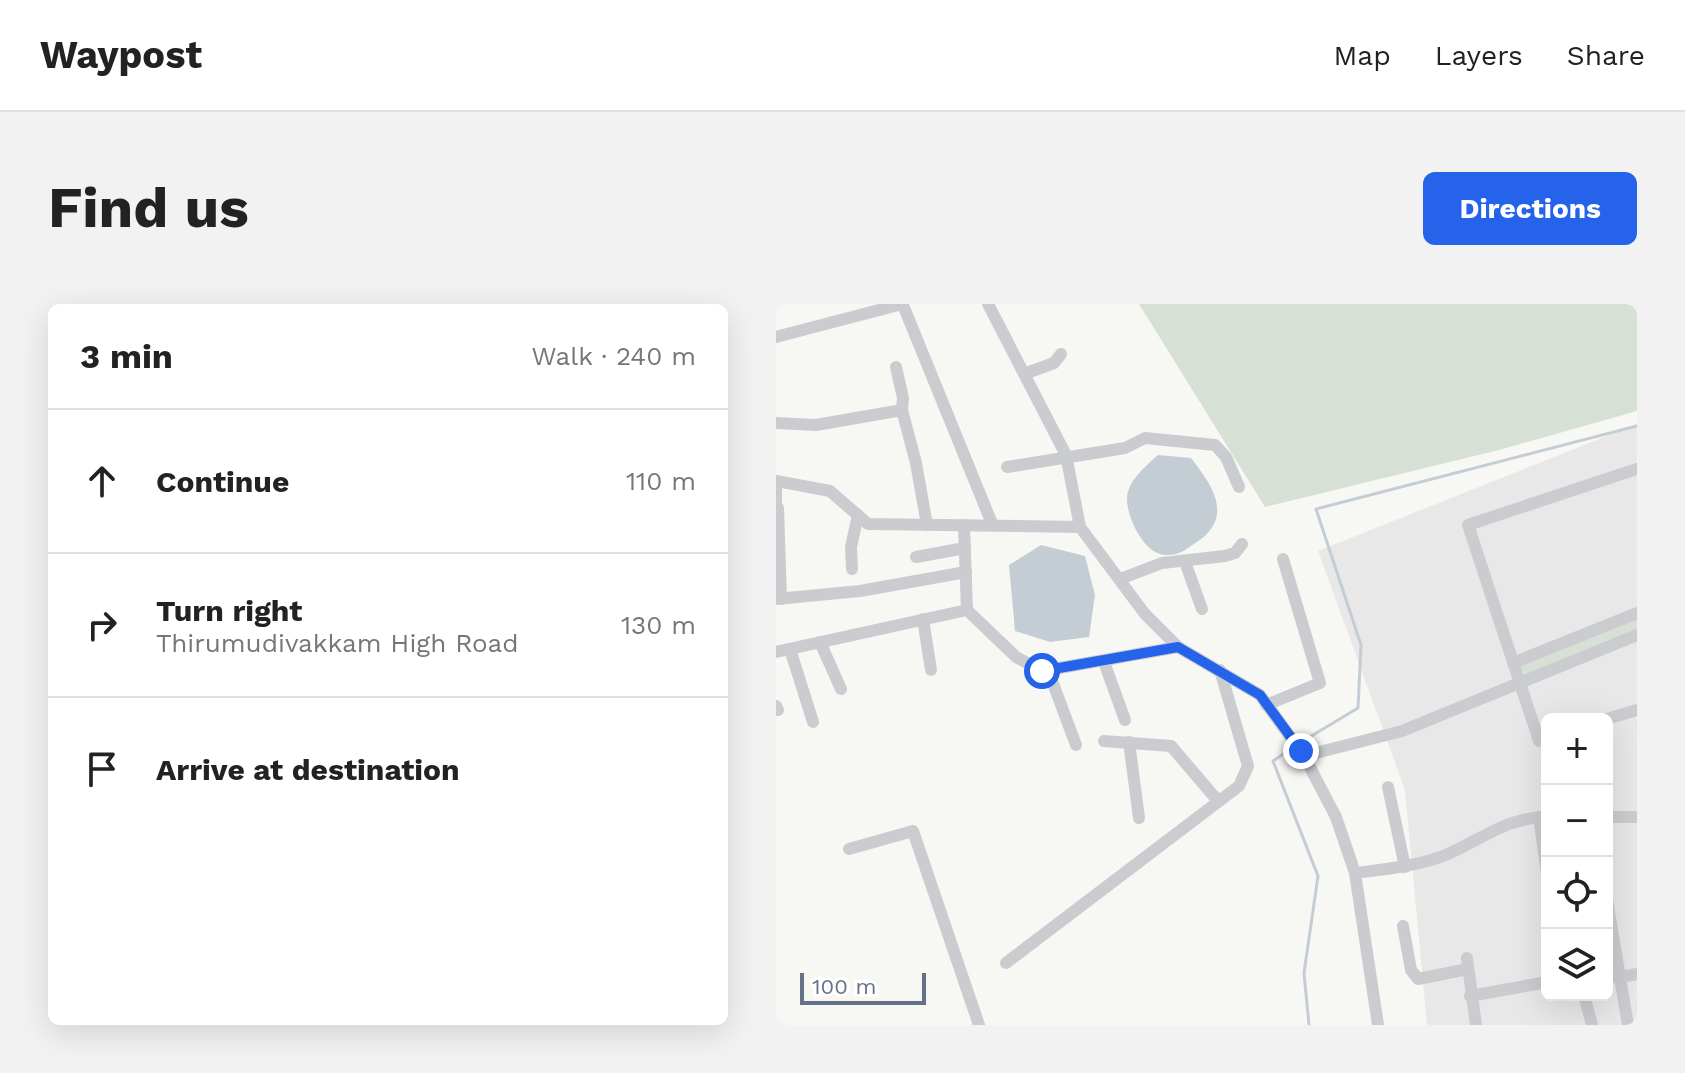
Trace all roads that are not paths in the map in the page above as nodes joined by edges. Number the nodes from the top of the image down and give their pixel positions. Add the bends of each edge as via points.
1 (988, 304) edge
2 (903, 305) edge
3 (776, 337) edge
4 (1061, 354) dead end
5 (896, 367) dead end
6 (1024, 374) junction
7 (902, 410) junction
8 (776, 423) edge
9 (1066, 455) junction
10 (1007, 467) dead end
11 (1637, 469) edge
12 (776, 481) edge
13 (1239, 487) dead end
14 (777, 508) edge
15 (858, 515) junction
16 (927, 525) junction
17 (964, 525) junction
18 (993, 526) junction
19 (1080, 527) junction
20 (1242, 544) dead end
21 (965, 548) junction
22 (916, 557) dead end
23 (1283, 559) dead end
24 (1185, 562) junction
25 (852, 569) dead end
26 (966, 572) junction
27 (1120, 579) junction
28 (778, 599) edge
29 (1202, 609) dead end
30 (967, 610) junction
31 (1637, 613) edge
32 (923, 619) junction
33 (1637, 635) edge
34 (820, 642) junction
35 (1178, 647) junction
36 (790, 649) junction
37 (776, 652) edge
38 (1104, 662) junction
39 (1513, 663) junction
40 (931, 670) dead end
41 (1048, 670) junction
42 (1220, 670) junction
43 (1520, 683) junction
44 (841, 689) dead end
45 (1266, 705) junction
46 (1637, 710) edge
47 (1613, 717) edge
48 (1125, 720) dead end
49 (813, 722) dead end
50 (1541, 740) edge
51 (1104, 741) dead end
52 (1129, 742) junction
53 (1076, 745) dead end
54 (1302, 753) junction
55 (1388, 787) dead end
56 (1218, 801) junction
57 (1541, 817) edge
58 (1613, 817) edge
59 (1637, 817) edge
60 (1139, 818) dead end
61 (849, 849) dead end
62 (1405, 867) junction
63 (1355, 873) junction
64 (1403, 926) dead end
65 (1611, 929) edge
66 (1006, 963) dead end
67 (1637, 974) edge
68 (1617, 978) junction
69 (1541, 983) edge
70 (1470, 996) junction
71 (1586, 1001) edge
72 (979, 1025) edge
73 (1378, 1025) edge
74 (1476, 1025) edge
75 (1592, 1025) edge
76 (1628, 1025) edge

1 - 6 street
2 - 3 street
2 - 18 street
4 - 6 street via 1054,363
5 - 7 street
6 - 9 street
7 - 8 street via 816,425
7 - 16 street
9 - 10 street
9 - 13 street via 1125,448 1145,438 1209,443 1226,457
9 - 19 street
11 - 39 street via 1468,525
12 - 14 street
12 - 15 street via 830,491
14 - 28 street
15 - 16 street via 868,524
15 - 25 street
16 - 17 street
17 - 18 street
17 - 21 street
18 - 19 street
19 - 27 street
20 - 24 street via 1235,553
21 - 22 street
21 - 26 street
23 - 45 street via 1320,683
24 - 27 street via 1162,563
24 - 29 street
26 - 28 street
26 - 30 street
27 - 35 street
30 - 32 street
30 - 41 street via 1016,657
31 - 39 street
32 - 34 street
32 - 40 street
33 - 43 street
34 - 36 street
34 - 44 street
35 - 38 street
35 - 42 street
36 - 37 street
36 - 49 street
38 - 41 street
38 - 48 street
39 - 43 street
41 - 53 street
42 - 45 street via 1260,695
42 - 56 street via 1248,766 1239,786
43 - 50 street
43 - 54 street via 1402,731
45 - 54 street
46 - 47 street
51 - 52 street
52 - 56 street via 1171,746
52 - 60 street
54 - 63 street via 1336,817
55 - 62 street
56 - 66 street
57 - 62 street via 1504,823 1448,854
58 - 59 street
61 - 72 street via 913,831
62 - 63 street
63 - 73 street
64 - 70 street via 1411,970 1418,979 1468,964
65 - 68 street
67 - 68 street
68 - 76 street
69 - 70 street
70 - 74 street
71 - 75 street

